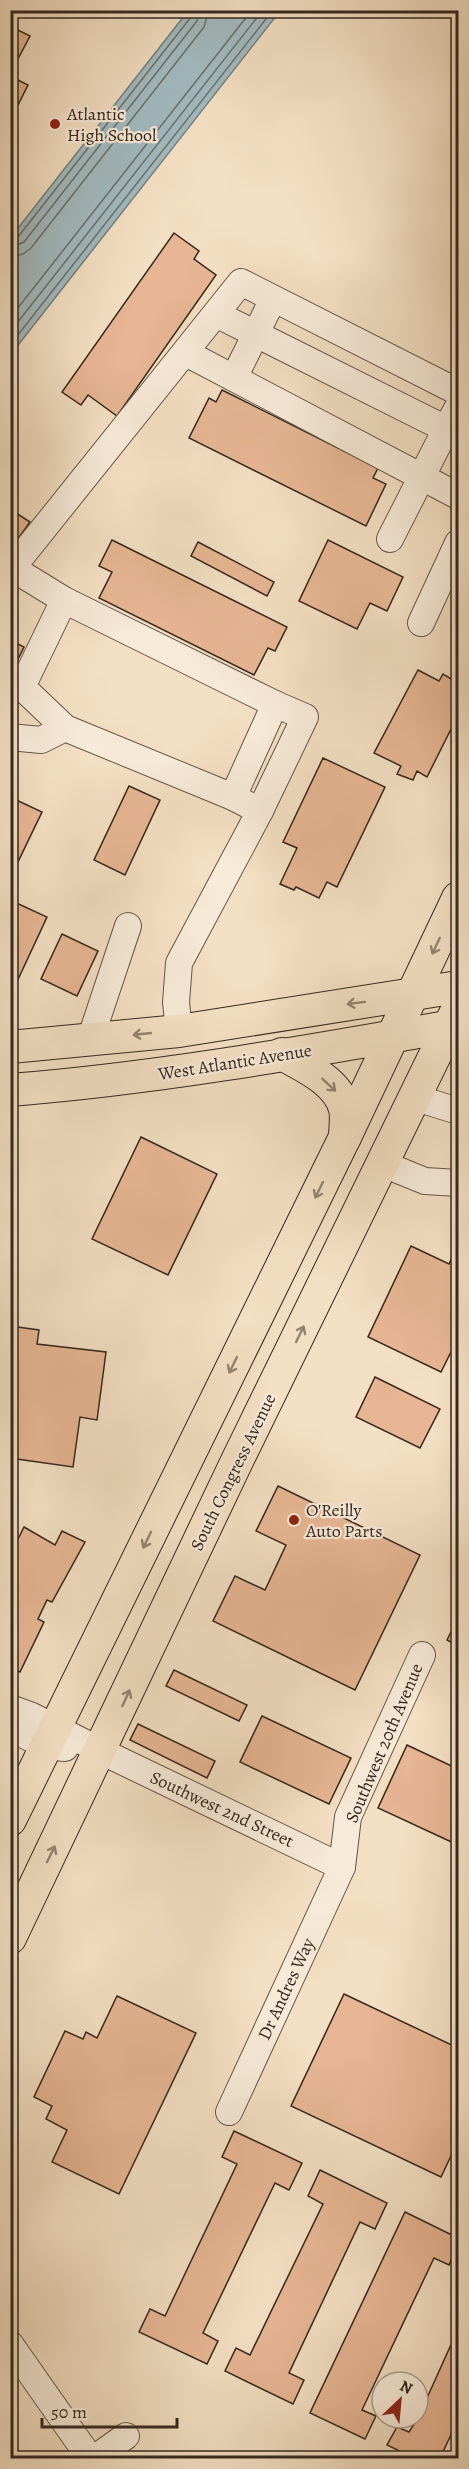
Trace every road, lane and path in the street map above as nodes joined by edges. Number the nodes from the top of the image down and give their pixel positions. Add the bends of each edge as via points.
1 (273, 299) junction
2 (216, 314) junction
3 (256, 334) junction
4 (186, 353) junction
5 (234, 378) junction
6 (459, 392) edge
7 (459, 407) edge
8 (446, 429) junction
9 (423, 476) junction
10 (459, 496) edge
11 (390, 539) dead end
12 (459, 543) edge
13 (11, 569) edge
14 (64, 600) junction
15 (421, 623) dead end
16 (275, 704) junction
17 (65, 728) junction
18 (10, 737) edge
19 (233, 797) junction
20 (260, 811) junction
21 (459, 898) edge
22 (128, 926) dead end
23 (459, 987) edge
24 (414, 995) junction
25 (456, 1020) edge
26 (179, 1031) junction
27 (393, 1038) junction
28 (90, 1040) junction
29 (10, 1047) edge
30 (282, 1054) junction
31 (10, 1090) edge
32 (416, 1098) junction
33 (459, 1111) edge
34 (345, 1137) junction
35 (383, 1164) junction
36 (459, 1183) edge
37 (219, 1393) junction
38 (237, 1461) junction
39 (422, 1655) dead end
40 (10, 1708) edge
41 (10, 1728) edge
42 (51, 1737) junction
43 (101, 1751) junction
44 (10, 1820) edge
45 (342, 1867) junction
46 (10, 1938) edge
47 (229, 2112) dead end
48 (10, 2344) edge
49 (126, 2436) dead end
50 (90, 2458) edge
51 (96, 2458) edge

1 - 2 street via 241,282
1 - 3 street
1 - 6 street
2 - 3 street
2 - 4 street
3 - 5 street
3 - 8 street
4 - 5 street
4 - 13 street
5 - 9 street
7 - 8 street
8 - 9 street
9 - 10 street
9 - 11 street
12 - 15 street
13 - 14 street
14 - 16 street
14 - 17 street via 22,687
16 - 19 street
16 - 20 street via 305,717
17 - 18 street via 41,740
17 - 19 street
19 - 20 street
20 - 26 street via 180,963 176,1002
21 -> 24 main road
22 - 28 street
23 - 24 main road
24 -> 26 main road
24 - 27 main road
25 - 27 main road, West Atlantic Avenue
25 - 32 main road, South Congress Avenue
26 -> 28 main road
27 - 30 main road, West Atlantic Avenue
27 - 34 main road
28 - 29 main road
30 - 31 main road, West Atlantic Avenue via 137,1077
30 -> 34 main road via 315,1072 335,1090 345,1109
32 - 33 street
32 - 35 main road, South Congress Avenue
34 -> 37 main road
35 - 36 street via 425,1181
38 -> 35 main road, South Congress Avenue
37 - 38 main road via 237,1432
37 -> 42 main road
43 -> 38 main road, South Congress Avenue
39 - 45 street, Southwest 20th Avenue via 348,1817
40 - 42 street
41 - 42 street
42 - 43 street, Southwest 2nd Street
42 - 44 main road
43 - 45 street, Southwest 2nd Street
46 -> 43 main road, South Congress Avenue
45 - 47 street, Dr Andres Way
48 - 50 street
49 - 51 street

